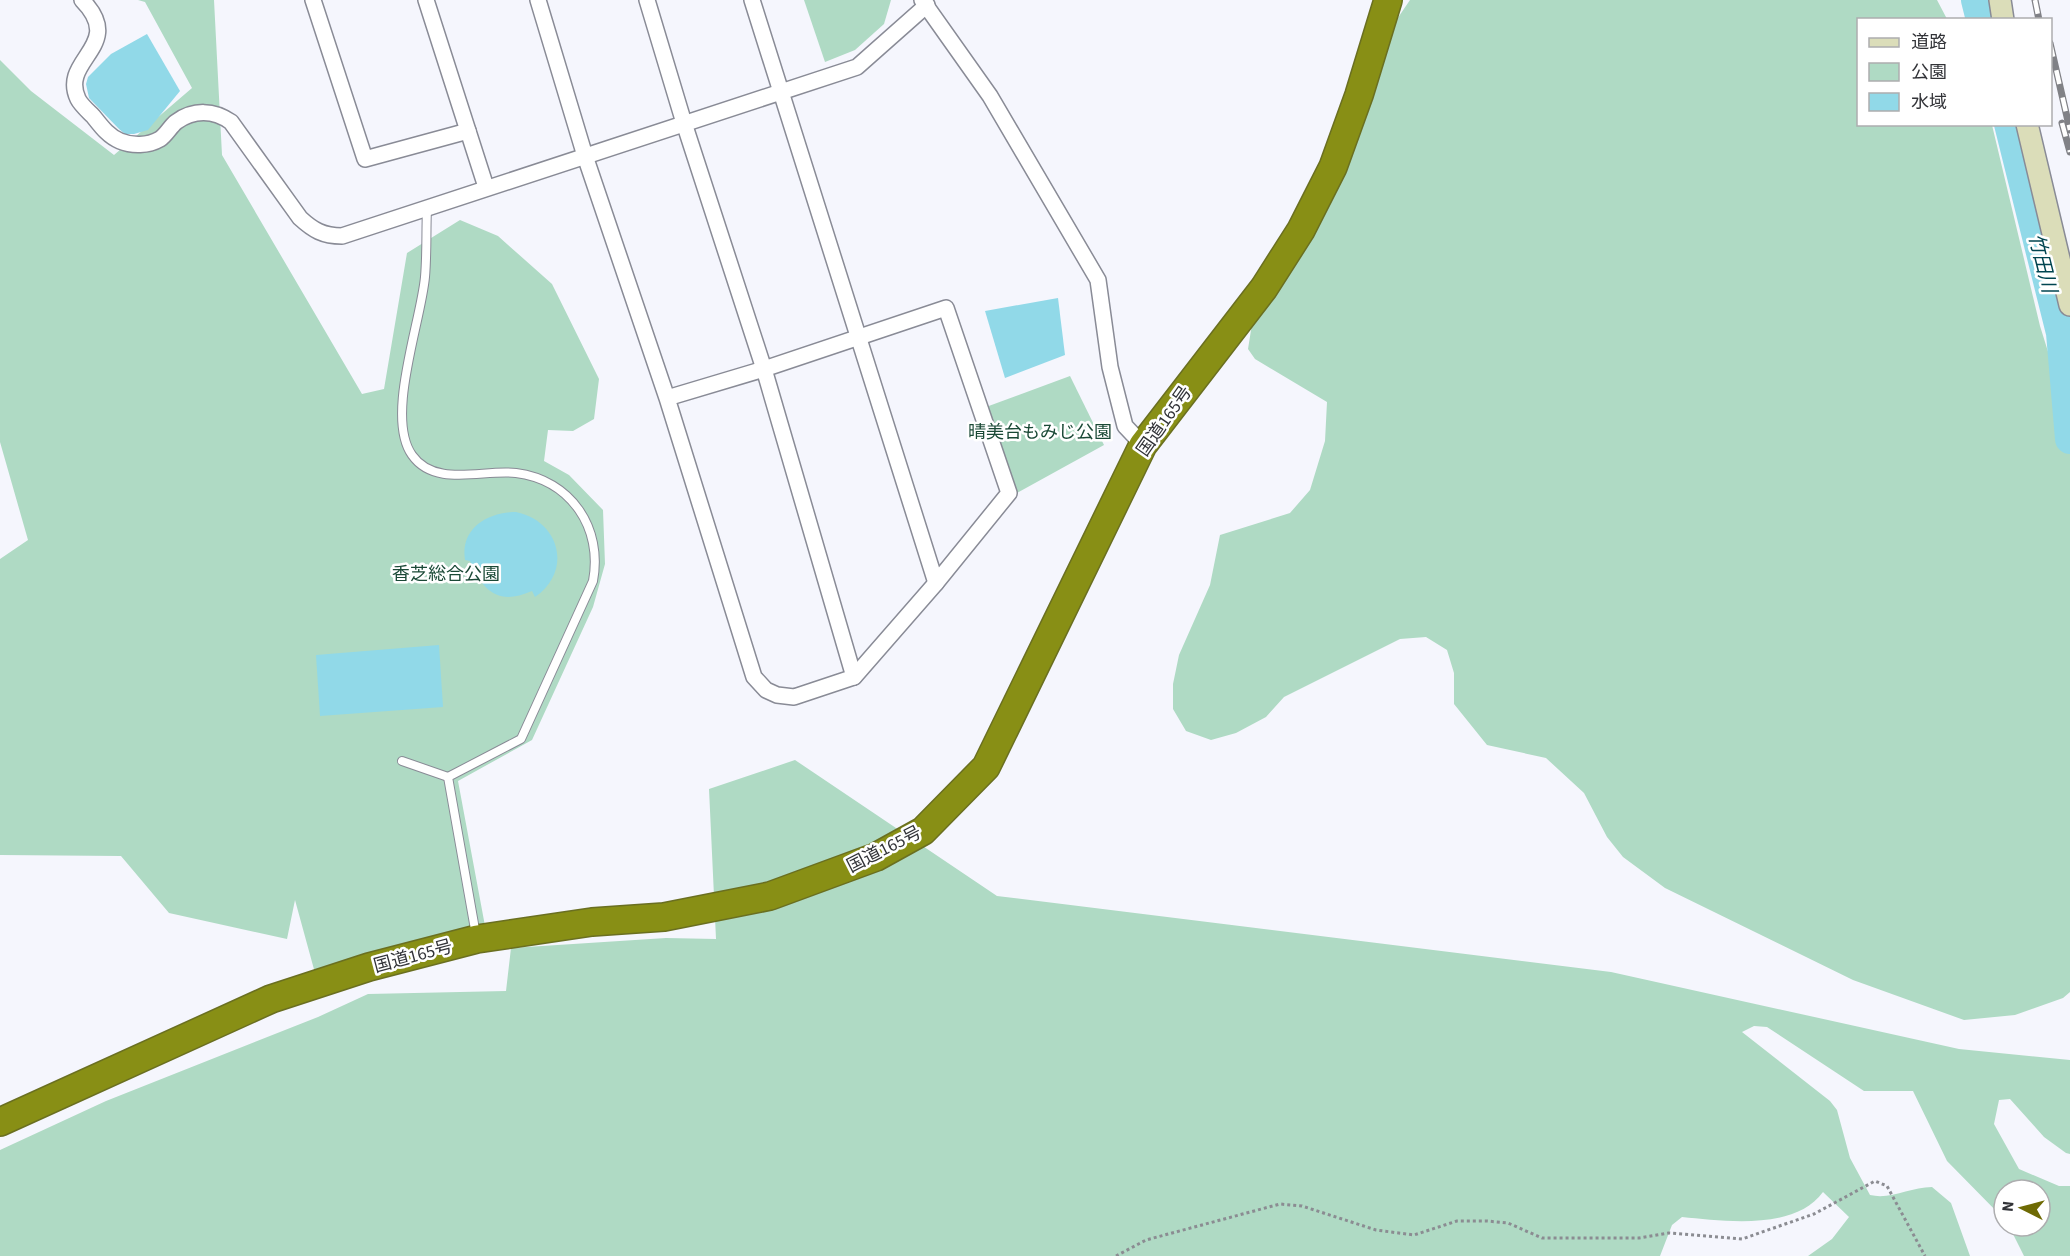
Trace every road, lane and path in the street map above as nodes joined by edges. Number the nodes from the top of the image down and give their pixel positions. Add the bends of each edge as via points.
1 (82, 0) edge
2 (314, 0) edge
3 (426, 0) edge
4 (538, 0) edge
5 (646, 0) edge
6 (752, 0) edge
7 (1388, 0) edge
8 (2000, 0) edge
9 (924, 3) edge
10 (2003, 18) edge
11 (780, 92) junction
12 (684, 123) junction
13 (2027, 126) edge
14 (468, 130) junction
15 (585, 156) junction
16 (486, 187) junction
17 (427, 208) junction
18 (2070, 305) edge
19 (857, 337) junction
20 (764, 369) junction
21 (667, 399) junction
22 (1143, 445) junction
23 (936, 583) junction
24 (854, 677) junction
25 (402, 761) dead end
26 (448, 777) junction
27 (477, 939) junction
28 (0, 1122) edge
29 (1116, 1256) edge
30 (1925, 1256) edge

1 - 17 street via 97,21 98,38 81,63 75,88 78,99 110,136 143,144 160,138 190,114 220,115 231,122 300,218 328,236 342,236
2 - 14 street via 365,159
3 - 14 street
4 - 15 street
5 - 12 street
6 - 11 street
7 - 22 highway, 国道165号 via 1333,167 1302,230 1264,288
8 - 10 main road
9 - 11 street via 857,67
9 - 22 street via 990,96 1098,280 1110,367 1125,426
11 - 12 street
11 - 19 street
12 - 15 street
12 - 20 street
13 - 18 main road
14 - 16 street
15 - 16 street
15 - 21 street
16 - 17 street
17 - 26 lane via 425,278 401,410 404,437 412,456 427,468 444,474 514,473 557,489 587,521 595,554 593,582 521,739
19 - 20 street
19 - 23 street
19 - 23 street via 946,308 1009,493
20 - 21 street
20 - 24 street
21 - 24 street via 754,677 766,690 794,697
22 - 27 highway, 国道165号 via 986,767 923,831 876,857 770,896 664,917 592,922
23 - 24 street
25 - 26 lane
26 - 27 lane
27 - 28 highway, 国道165号 via 369,967 271,999
29 - 30 path via 1146,1240 1280,1204 1302,1206 1376,1230 1414,1234 1457,1221 1487,1221 1508,1223 1542,1238 1639,1238 1669,1233 1742,1239 1814,1214 1875,1181 1887,1186

